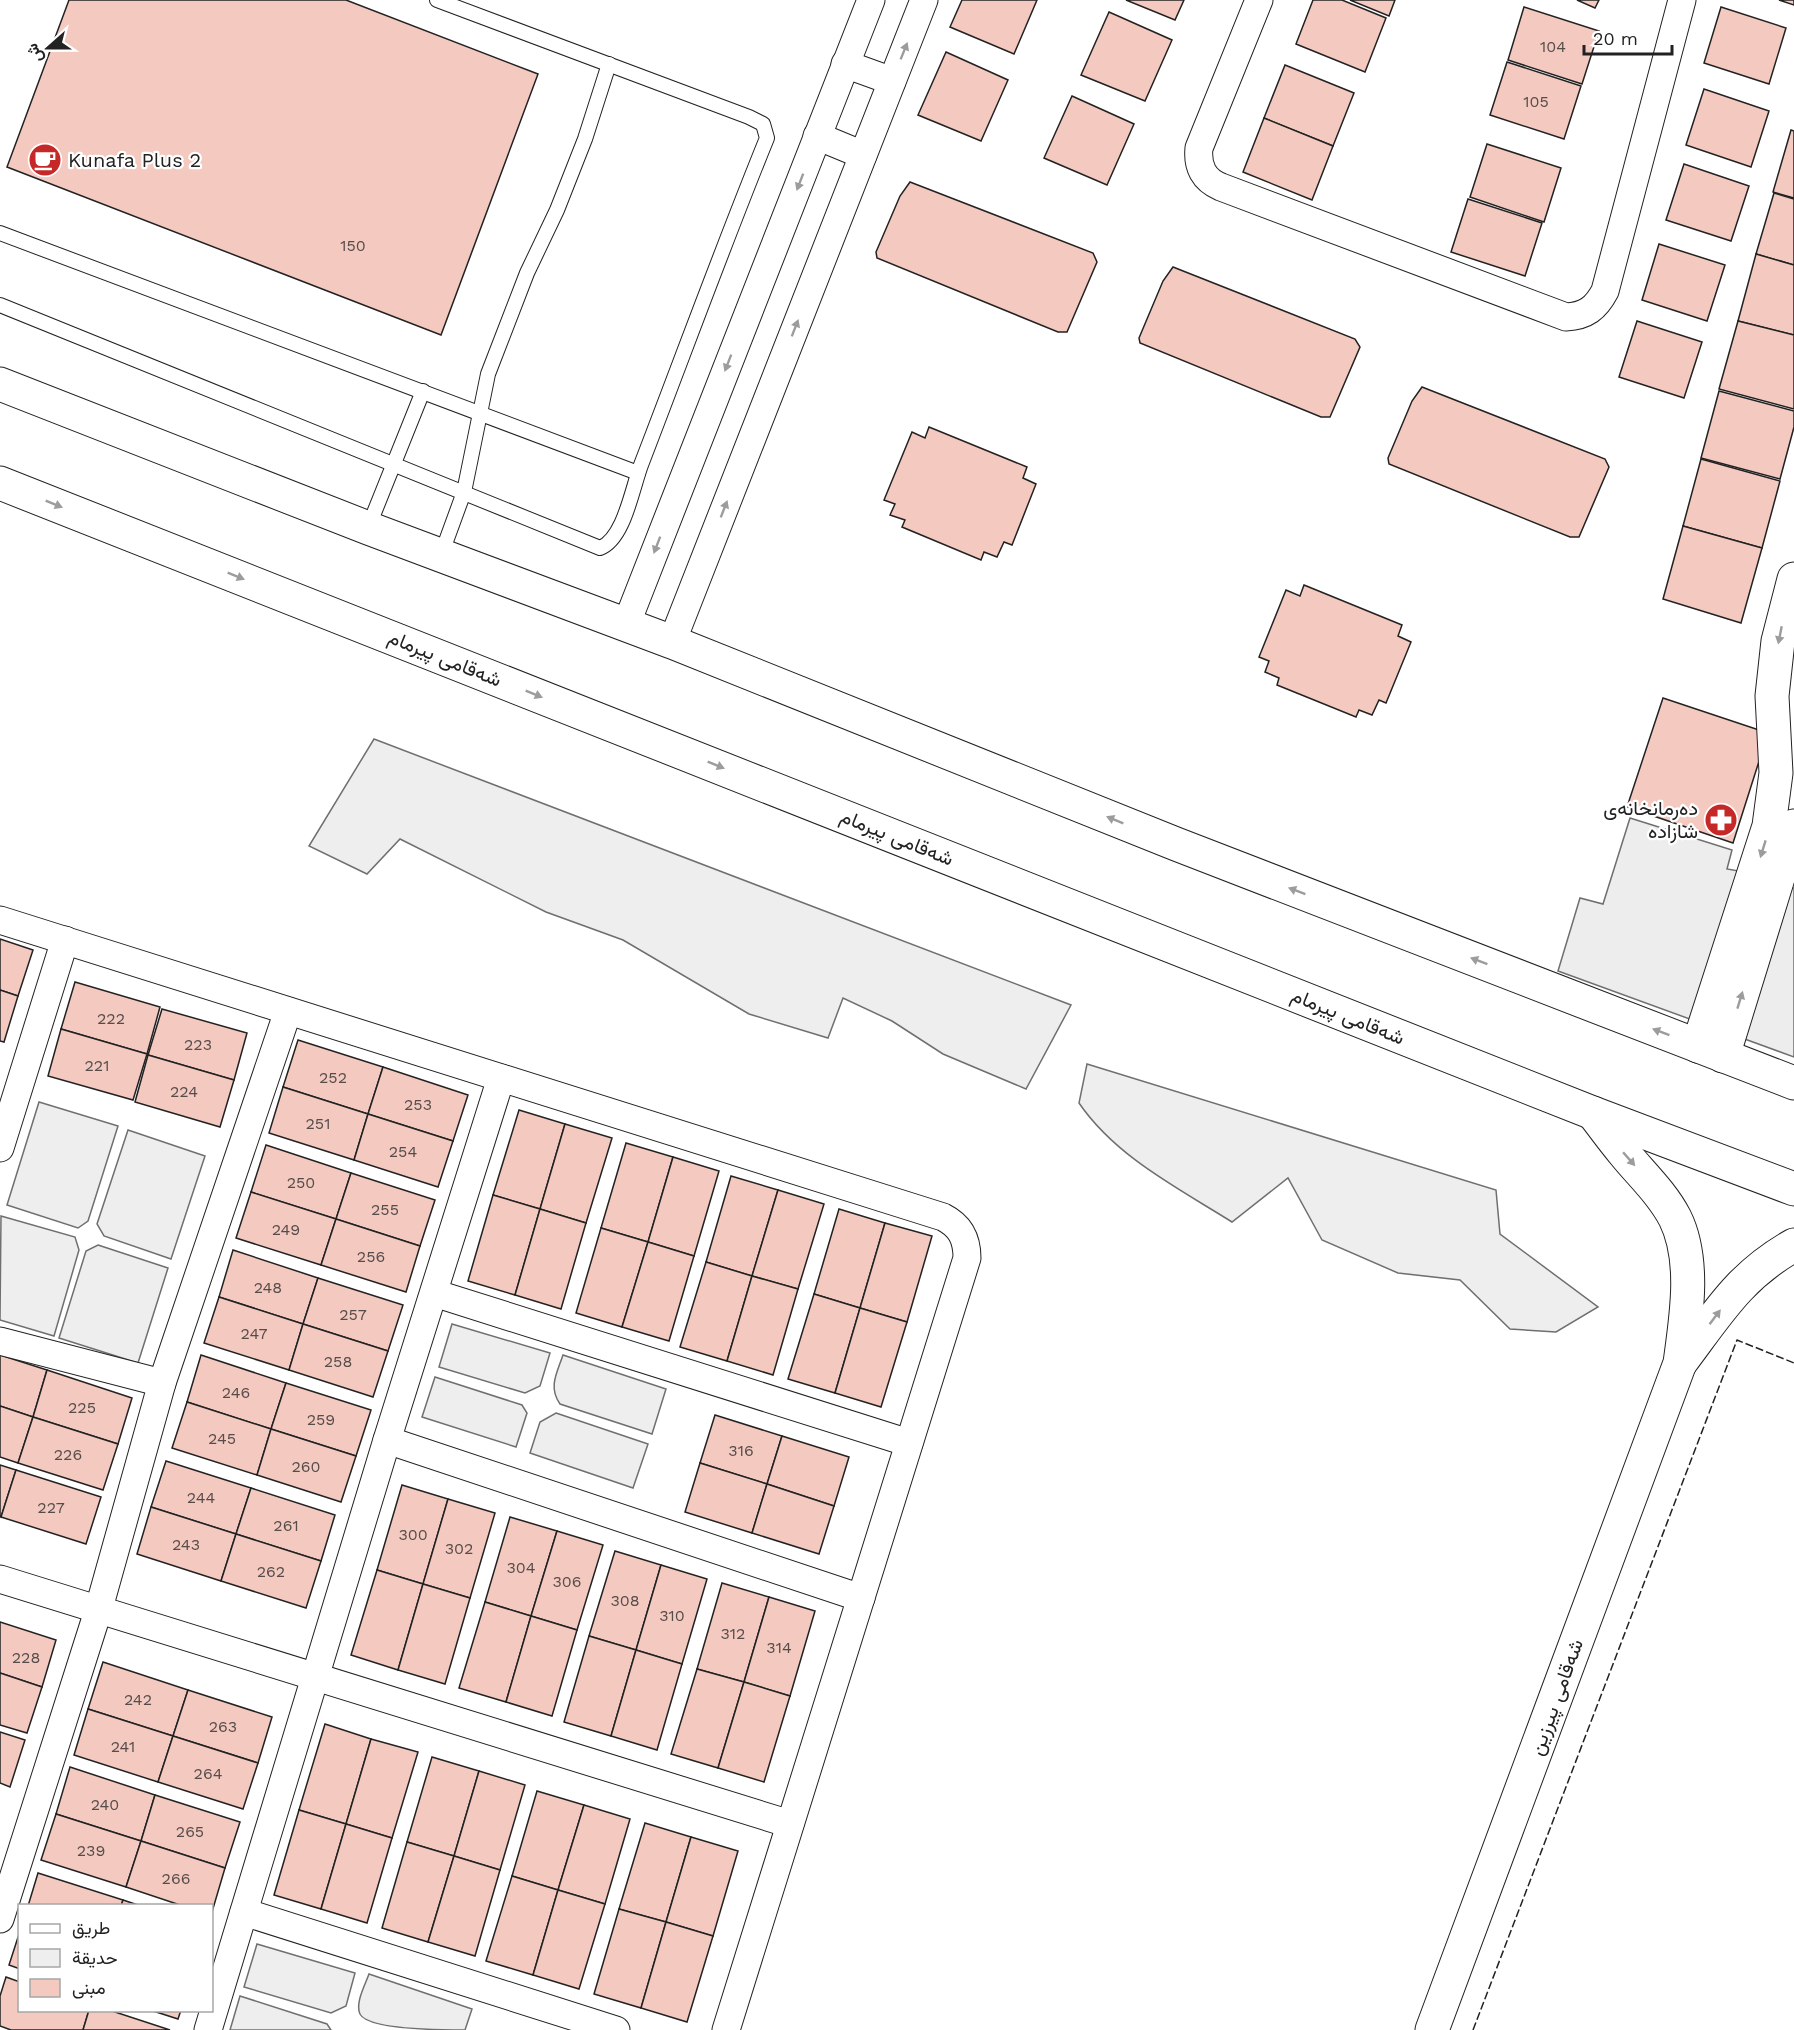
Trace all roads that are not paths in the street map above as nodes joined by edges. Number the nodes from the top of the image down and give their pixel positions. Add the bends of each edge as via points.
1 (437, 0) edge
2 (871, 0) edge
3 (924, 0) edge
4 (1259, 0) edge
5 (1682, 0) edge
6 (609, 64) junction
7 (845, 64) junction
8 (892, 81) junction
9 (818, 136) junction
10 (863, 155) junction
11 (0, 233) edge
12 (0, 305) edge
13 (0, 384) edge
14 (423, 391) junction
15 (480, 413) junction
16 (394, 464) junction
17 (638, 473) junction
18 (0, 483) edge
19 (464, 492) junction
20 (368, 528) junction
21 (441, 555) junction
22 (1794, 579) edge
23 (626, 625) junction
24 (672, 642) junction
25 (1783, 722) edge
26 (1787, 812) edge
27 (0, 920) edge
28 (65, 940) junction
29 (288, 1011) junction
30 (1710, 1051) junction
31 (1793, 1077) edge
32 (501, 1078) junction
33 (1593, 1113) junction
34 (0, 1148) edge
35 (1794, 1189) edge
36 (1794, 1245) edge
37 (434, 1293) junction
38 (0, 1341) edge
39 (1680, 1363) junction
40 (162, 1383) junction
41 (387, 1440) junction
42 (909, 1443) junction
43 (0, 1579) edge
44 (861, 1598) junction
45 (99, 1608) junction
46 (315, 1677) junction
47 (790, 1824) junction
48 (244, 1912) junction
49 (0, 1919) edge
50 (208, 2030) edge
51 (616, 2030) edge
52 (726, 2030) edge
53 (1432, 2030) edge

1 - 6 lane
2 - 7 street
8 -> 3 street
4 - 5 street via 1199,148 1199,165 1207,179 1566,317 1586,314 1605,291
6 - 15 lane via 581,149 488,374
6 - 17 lane via 749,117 763,124 767,138
7 - 8 street
7 - 9 street
8 - 10 street
9 - 10 street
9 -> 23 street
24 -> 10 street
11 - 14 lane
12 - 16 lane
13 - 20 main road
14 - 15 lane
14 - 16 lane
15 - 17 lane
15 - 19 lane
16 - 19 lane
16 - 20 lane
17 - 19 lane via 617,536 600,548
18 -> 33 main road, شەقامی پیرمام
19 - 21 lane
20 - 21 main road
21 - 23 main road
22 -> 25 main road via 1778,641
23 - 24 main road
30 -> 24 main road via 1112,819
25 - 26 main road via 1776,773
26 - 30 main road
27 - 28 street
28 - 29 street
28 - 34 street
29 - 32 street
29 - 40 street
30 - 31 main road
32 - 37 street
32 - 42 street via 943,1217 957,1226 966,1241 967,1258
33 - 35 main road, شەقامی پیرمام
33 -> 39 main road via 1656,1188 1675,1219 1686,1277
39 -> 36 main road via 1737,1286
37 - 41 street
37 - 42 street
38 - 40 street
39 - 53 main road, شەقامی پیرزین
40 - 45 street
41 - 44 street
41 - 46 street
42 - 44 street
43 - 45 street
44 - 47 street
45 - 46 street
45 - 49 street
46 - 47 street
46 - 48 street
47 - 52 street
48 - 50 street
48 - 51 street

